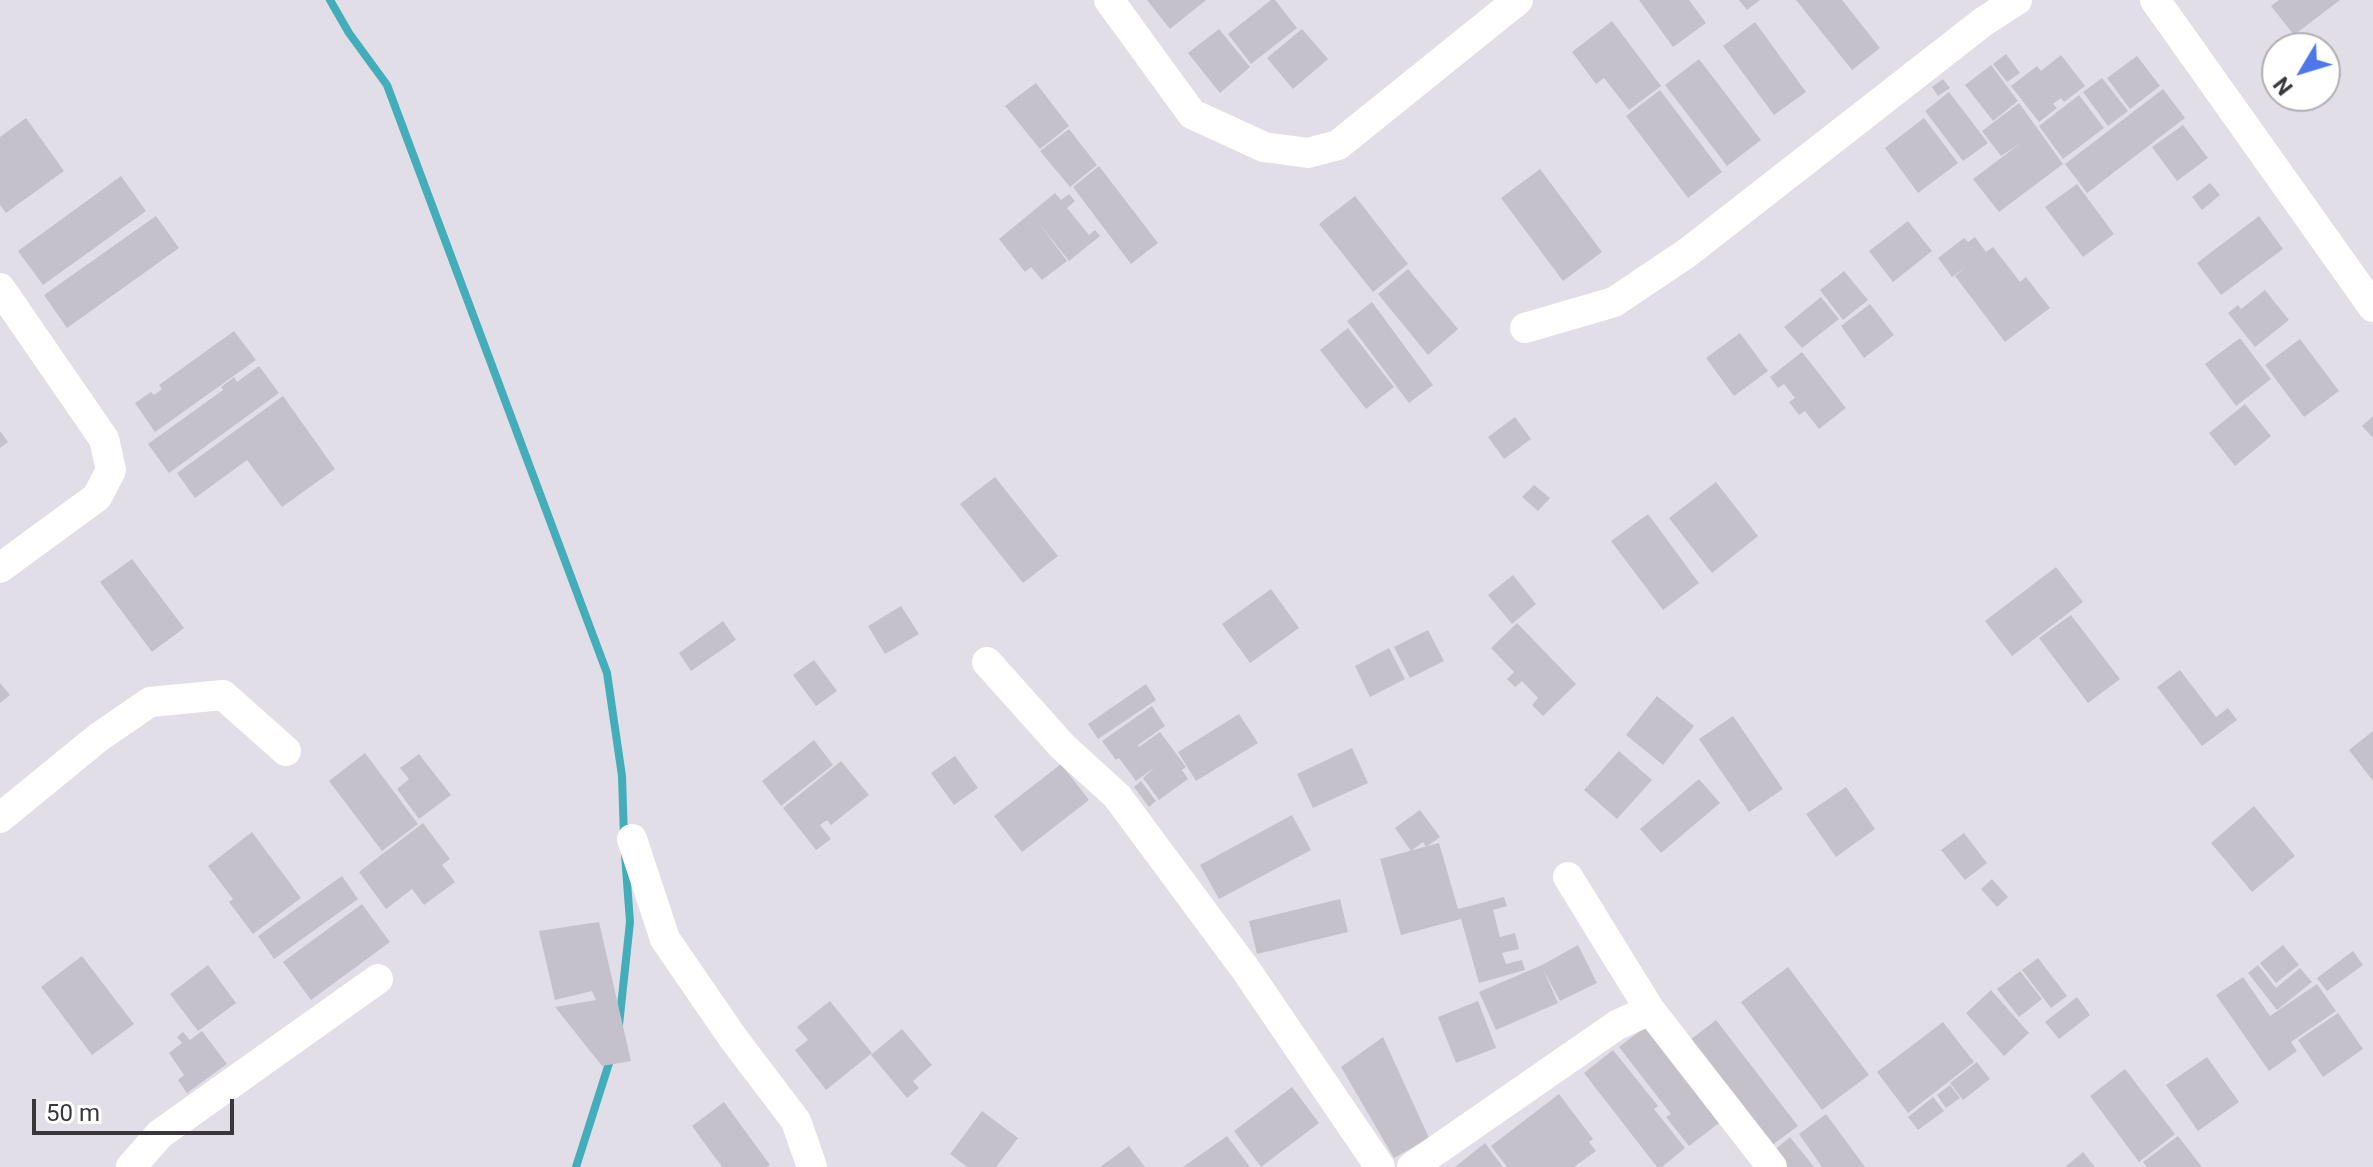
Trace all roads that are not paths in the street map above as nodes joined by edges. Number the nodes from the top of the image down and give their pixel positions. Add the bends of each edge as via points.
1 (1109, 0) edge
2 (1518, 0) edge
3 (2017, 0) edge
4 (2155, 0) edge
5 (0, 288) edge
6 (2373, 307) edge
7 (1525, 328) dead end
8 (0, 568) edge
9 (987, 662) dead end
10 (286, 751) dead end
11 (0, 818) edge
12 (632, 839) dead end
13 (1568, 877) dead end
14 (378, 979) dead end
15 (1650, 1010) junction
16 (131, 1167) edge
17 (812, 1167) edge
18 (1380, 1167) edge
19 (1412, 1167) edge
20 (1772, 1167) edge

1 - 2 street via 1192,114 1264,147 1308,153 1338,145
3 - 7 street via 1687,253 1614,302
4 - 6 street
5 - 8 street via 104,439 111,470 97,497
9 - 18 street via 1063,747 1117,796 1246,970
10 - 11 street via 223,695 150,702
12 - 17 street via 665,939 796,1121
13 - 15 street
14 - 16 street via 160,1134
15 - 19 street via 1617,1025
15 - 20 street

